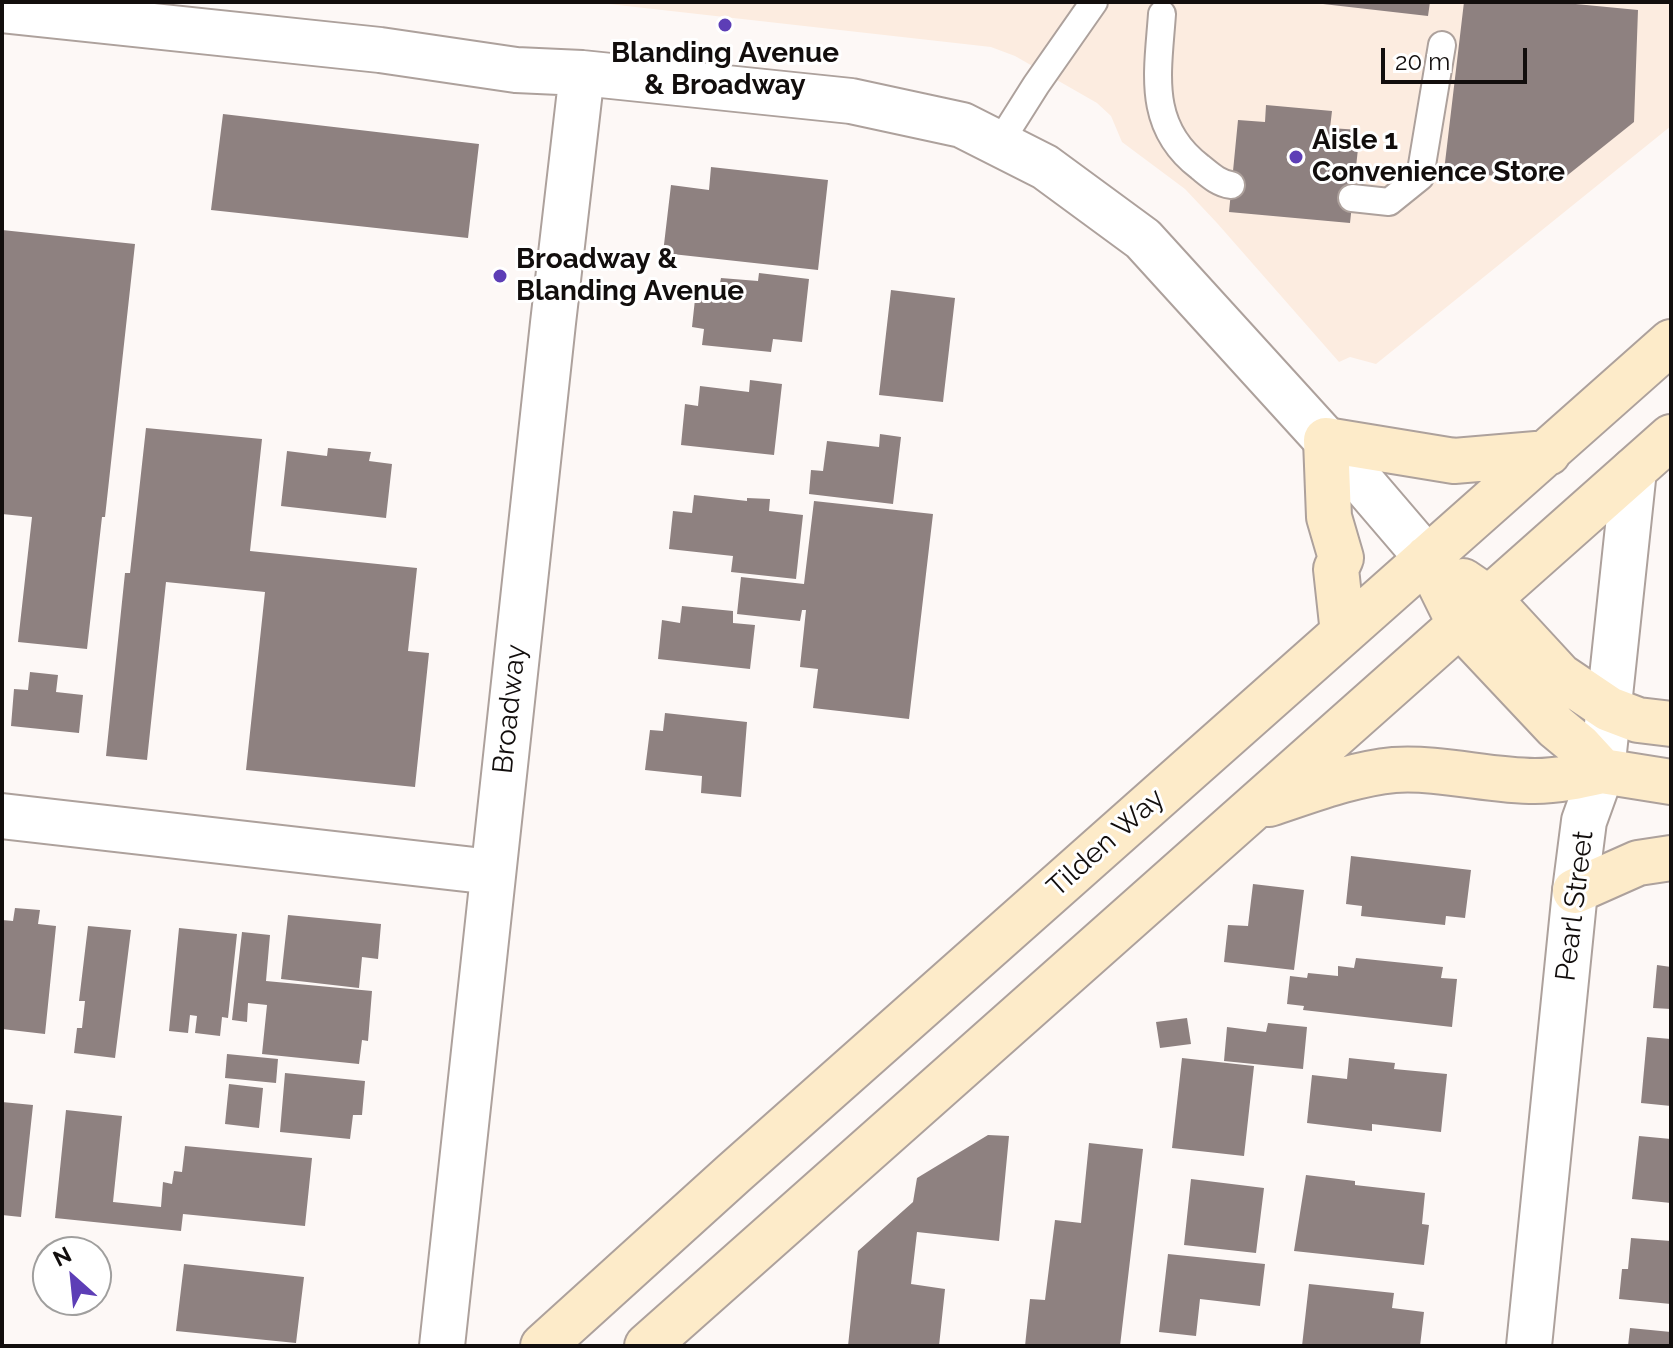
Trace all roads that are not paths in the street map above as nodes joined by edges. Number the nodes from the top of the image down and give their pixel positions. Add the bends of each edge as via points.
1 (1094, 2) edge
2 (2, 10) edge
3 (1162, 14) dead end
4 (1442, 45) dead end
5 (582, 73) junction
6 (1000, 142) junction
7 (1231, 185) dead end
8 (1352, 198) dead end
9 (1671, 342) edge
10 (1671, 437) edge
11 (1326, 440) junction
12 (1548, 453) junction
13 (1634, 470) junction
14 (1427, 558) junction
15 (1474, 611) junction
16 (1343, 633) junction
17 (1609, 709) junction
18 (1671, 724) edge
19 (1602, 771) junction
20 (1671, 782) edge
21 (1255, 808) junction
22 (2, 816) edge
23 (1671, 858) edge
24 (492, 872) junction
25 (1575, 891) junction
26 (442, 1346) edge
27 (543, 1346) edge
28 (647, 1346) edge
29 (1529, 1346) edge

1 - 6 lane
2 - 5 street via 380,50 516,70
3 - 7 lane via 1157,92 1164,122 1187,157 1221,184
4 - 8 lane via 1420,177 1389,202
5 - 6 street via 851,101 962,125
5 - 24 street, Broadway
6 - 11 street via 1045,167 1143,239
9 - 12 main road, Tilden Way
10 - 13 main road
11 - 12 main road via 1454,461
11 - 14 street
11 - 16 main road via 1329,517 1341,558 1336,569
12 - 14 main road, Tilden Way
13 - 15 main road
13 - 17 street, Pearl Street
14 - 15 main road
14 - 16 main road, Tilden Way
15 - 17 main road
15 - 19 main road via 1556,727
15 - 21 main road
16 - 27 main road, Tilden Way
17 - 18 main road
17 - 19 street, Pearl Street
19 - 20 main road
19 - 21 main road via 1534,781 1394,770
19 - 25 street, Pearl Street via 1584,821
21 - 28 main road
22 - 24 street
23 - 25 main road via 1638,863
24 - 26 street, Broadway
25 - 29 street, Pearl Street

